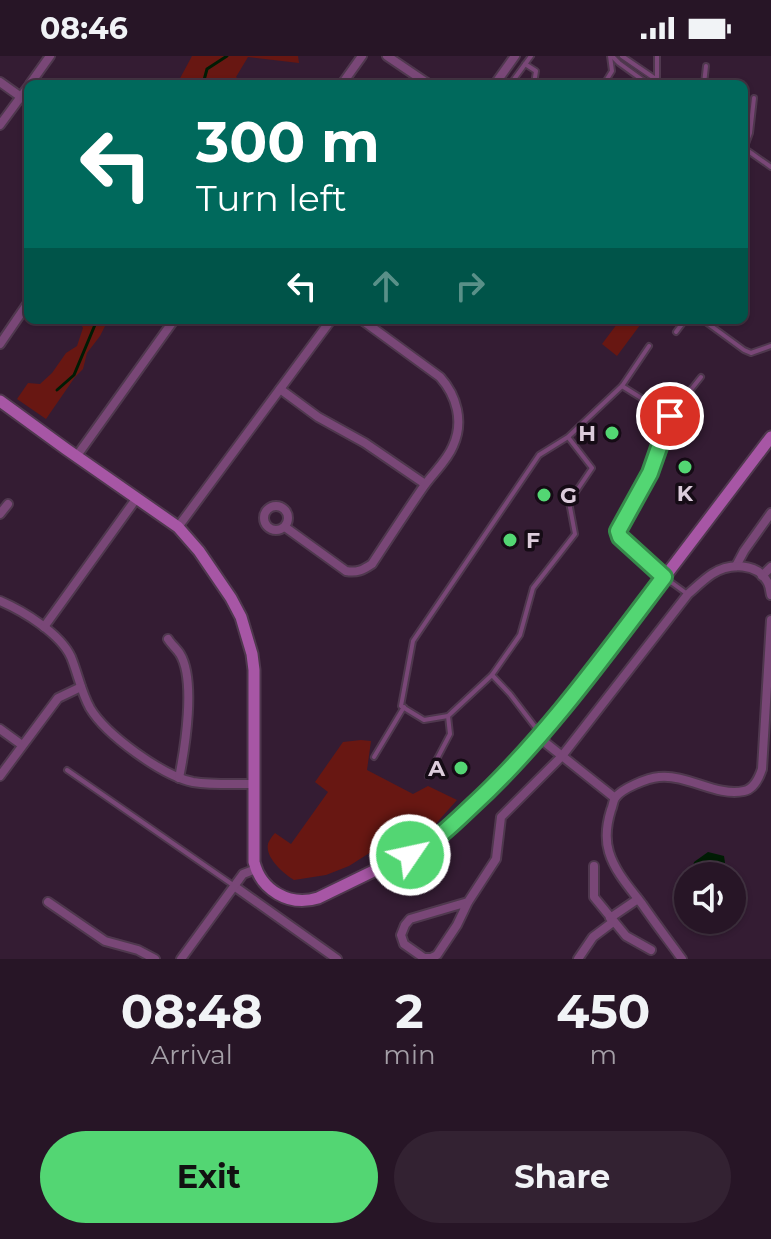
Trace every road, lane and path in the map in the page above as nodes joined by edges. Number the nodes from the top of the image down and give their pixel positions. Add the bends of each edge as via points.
1 (50, 56) edge
2 (362, 56) edge
3 (387, 56) edge
4 (515, 56) edge
5 (531, 56) edge
6 (611, 56) edge
7 (622, 56) edge
8 (657, 56) edge
9 (525, 64) junction
10 (706, 66) dead end
11 (33, 80) edge
12 (345, 80) edge
13 (423, 80) edge
14 (498, 80) edge
15 (513, 80) edge
16 (535, 80) edge
17 (606, 80) edge
18 (643, 80) edge
19 (657, 80) joint
20 (704, 80) edge
21 (0, 82) edge
22 (754, 98) dead end
23 (24, 100) edge
24 (0, 125) edge
25 (748, 140) edge
26 (748, 153) edge
27 (771, 167) edge
28 (24, 308) edge
29 (171, 324) edge
30 (328, 324) edge
31 (367, 324) edge
32 (682, 324) edge
33 (708, 324) edge
34 (4, 330) edge
35 (676, 332) dead end
36 (0, 344) edge
37 (649, 346) dead end
38 (771, 346) edge
39 (701, 377) dead end
40 (622, 386) junction
41 (280, 389) junction
42 (0, 401) edge
43 (670, 416) junction
44 (568, 437) junction
45 (771, 437) edge
46 (76, 457) junction
47 (425, 484) junction
48 (136, 499) junction
49 (8, 504) dead end
50 (771, 513) edge
51 (0, 514) edge
52 (178, 527) junction
53 (285, 527) dead end
54 (736, 566) junction
55 (771, 567) edge
56 (762, 576) junction
57 (664, 577) junction
58 (688, 594) junction
59 (771, 595) edge
60 (0, 601) edge
61 (771, 620) edge
62 (44, 627) junction
63 (168, 639) dead end
64 (492, 675) junction
65 (81, 687) junction
66 (404, 707) junction
67 (448, 716) junction
68 (0, 729) edge
69 (540, 734) junction
70 (22, 745) junction
71 (562, 756) junction
72 (374, 757) dead end
73 (67, 770) dead end
74 (0, 776) edge
75 (428, 776) dead end
76 (179, 778) junction
77 (254, 784) junction
78 (615, 798) junction
79 (594, 866) dead end
80 (256, 869) junction
81 (234, 886) junction
82 (638, 899) junction
83 (48, 902) dead end
84 (468, 902) junction
85 (612, 920) junction
86 (651, 950) dead end
87 (155, 959) edge
88 (181, 959) edge
89 (337, 959) edge
90 (578, 959) edge
91 (682, 959) edge

1 - 11 street
2 - 12 street
3 - 13 street
4 - 14 street
5 - 9 lane
6 - 17 lane
6 - 18 lane
7 - 19 lane
8 - 19 lane
9 - 15 lane
9 - 16 lane via 536,71
10 - 20 lane
21 - 23 street
22 - 25 lane
23 - 24 street
26 - 27 lane
28 - 34 street
29 - 46 street
30 - 41 street
31 - 47 street via 440,377 453,396 459,424 454,445
32 - 35 lane
33 - 38 lane via 751,353
34 - 36 street
37 - 40 lane
39 - 43 lane
40 - 43 lane
40 - 44 lane
41 - 47 street
41 - 52 street
42 - 46 main road
43 - 57 lane via 650,473 618,531
44 - 64 lane via 592,468 569,502 575,534 533,588 520,635
44 - 66 lane via 539,455 413,641
45 - 57 main road
46 - 48 main road
47 - 53 street via 364,570 346,571
48 - 52 main road
48 - 62 street
49 - 51 street
50 - 54 street
52 - 77 main road via 231,598 252,654
54 - 56 street
54 - 58 street via 714,573
55 - 56 street
56 - 59 street
57 - 58 lane
57 - 69 main road
58 - 71 street
60 - 62 street
61 - 78 street via 762,769 750,790 727,792 663,776
62 - 65 street via 66,648
63 - 76 street via 186,671 187,724
64 - 67 lane
64 - 69 lane
65 - 70 street via 58,698
65 - 76 street via 101,724
66 - 67 lane via 424,720
66 - 72 lane
67 - 75 lane via 450,734
68 - 70 street
69 - 71 street
69 - 80 main road via 495,785 432,842 329,894 302,901 287,898 266,885
70 - 74 street
71 - 78 street
71 - 84 street via 501,817 496,859
73 - 81 lane
76 - 77 street
77 - 80 main road
78 - 82 street via 609,852
79 - 85 street via 594,897
80 - 81 street
81 - 88 street
81 - 89 street
82 - 85 street
82 - 91 street
83 - 87 street via 105,941
84 - 84 street via 437,955 424,958 404,944 401,935 410,919
85 - 86 street via 626,936
85 - 90 street

